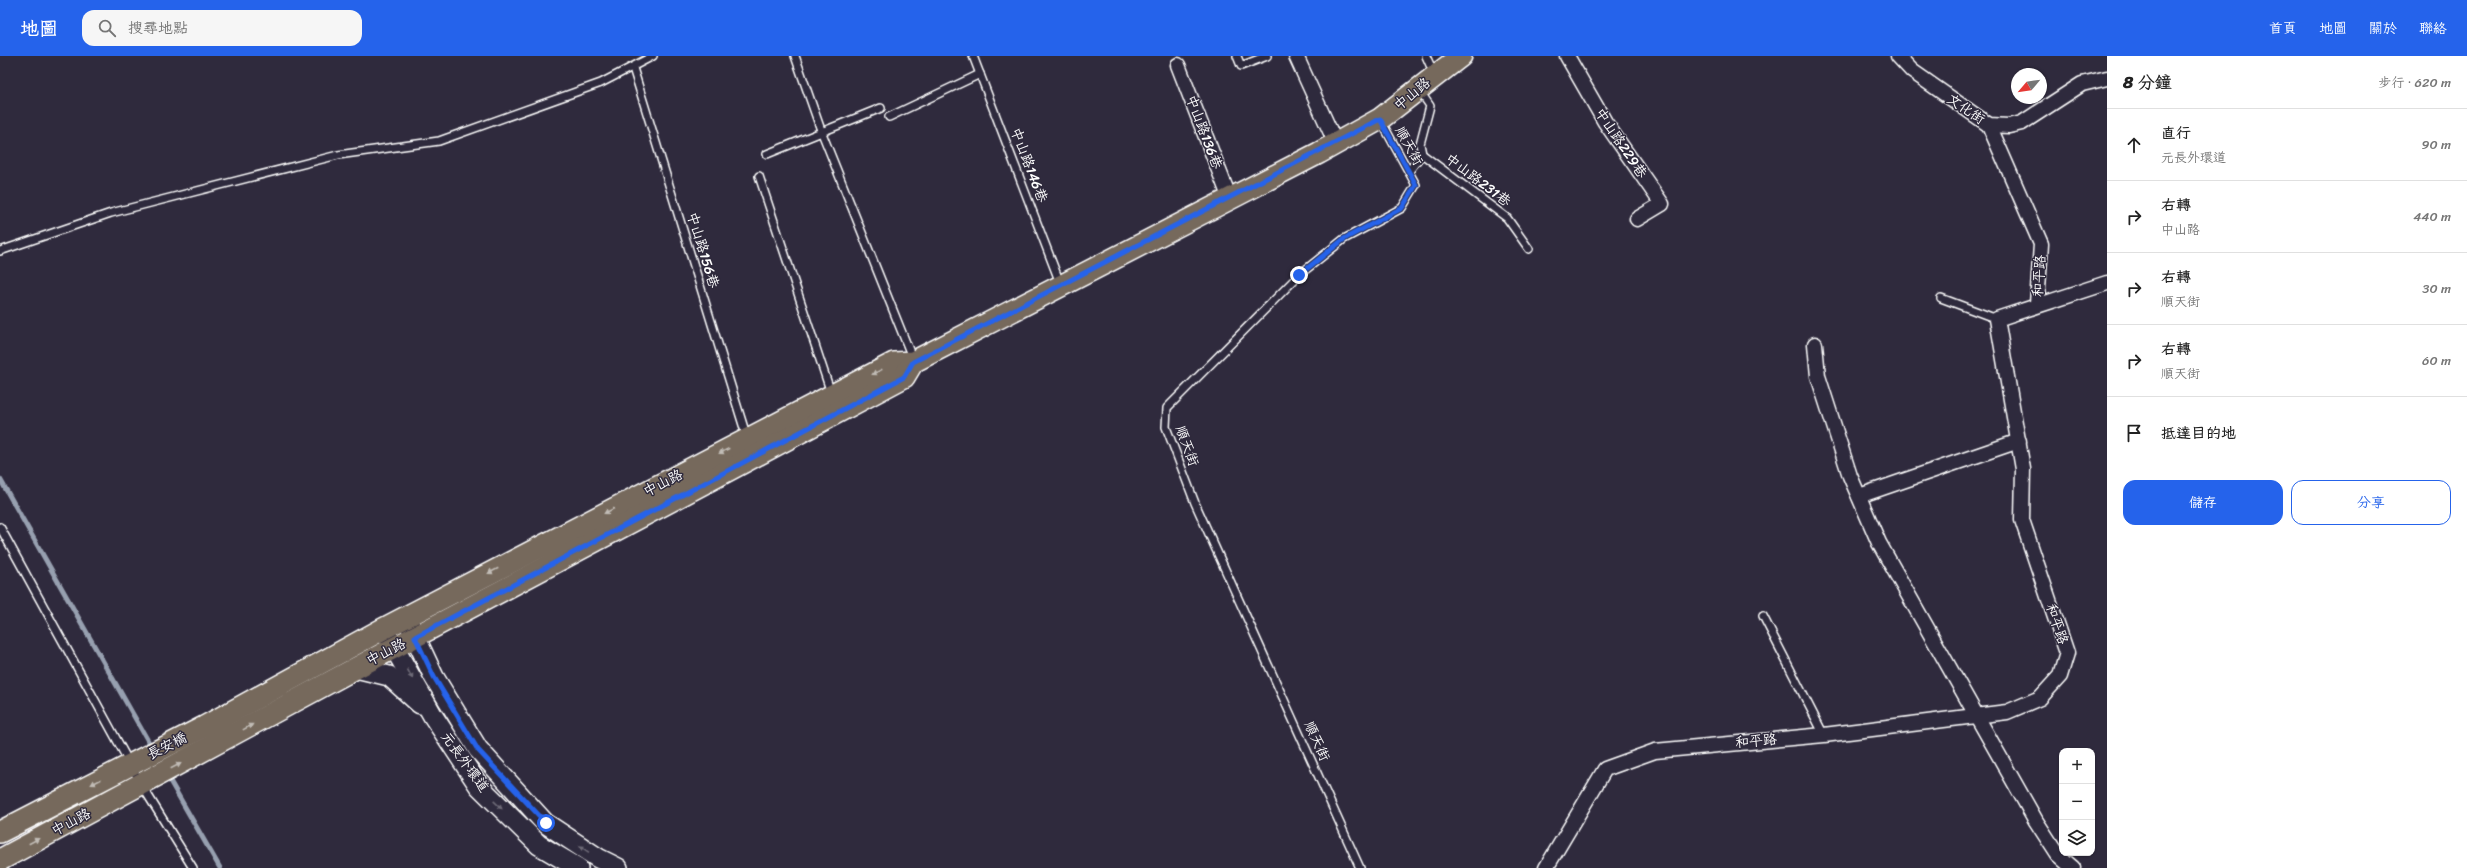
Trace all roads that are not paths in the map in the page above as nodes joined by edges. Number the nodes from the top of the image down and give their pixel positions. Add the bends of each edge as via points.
1 (653, 56) edge
2 (795, 56) edge
3 (972, 56) edge
4 (1237, 56) edge
5 (1266, 56) edge
6 (1296, 56) edge
7 (1426, 56) edge
8 (1461, 56) edge
9 (1567, 56) edge
10 (1898, 56) edge
11 (1178, 65) dead end
12 (633, 68) junction
13 (980, 74) junction
14 (1435, 76) junction
15 (2107, 78) edge
16 (1418, 89) junction
17 (881, 108) dead end
18 (889, 117) dead end
19 (1380, 119) junction
20 (1989, 124) junction
21 (822, 133) junction
22 (1336, 144) junction
23 (767, 154) dead end
24 (1422, 154) junction
25 (1409, 172) junction
26 (759, 176) dead end
27 (1230, 198) junction
28 (1637, 219) dead end
29 (1529, 250) dead end
30 (0, 251) edge
31 (2107, 283) edge
32 (1061, 284) junction
33 (1941, 298) dead end
34 (2036, 304) junction
35 (1998, 319) junction
36 (1815, 344) dead end
37 (913, 362) junction
38 (832, 395) junction
39 (748, 439) junction
40 (2019, 441) junction
41 (1859, 496) junction
42 (0, 527) edge
43 (1764, 616) dead end
44 (406, 617) junction
45 (383, 629) junction
46 (415, 637) junction
47 (395, 648) junction
48 (356, 668) junction
49 (1976, 715) junction
50 (433, 716) junction
51 (204, 727) joint
52 (1824, 735) junction
53 (214, 746) joint
54 (131, 764) junction
55 (142, 784) junction
56 (0, 832) edge
57 (0, 860) edge
58 (194, 868) edge
59 (578, 868) edge
60 (618, 868) edge
61 (1360, 868) edge
62 (1546, 868) edge
63 (2073, 868) edge

1 - 12 lane
2 - 21 lane
3 - 13 lane, 中山路146巷
4 - 5 lane via 1241,66
6 - 22 street
7 - 14 lane
8 - 14 main road, 中山路
9 - 28 street, 中山路229巷 via 1605,122 1662,204
10 - 20 street, 文化街 via 1912,71
11 - 27 street, 中山路136巷
12 - 30 lane via 601,83 439,141 338,155 111,213
12 - 39 lane, 中山路156巷
13 - 18 lane
13 - 32 lane, 中山路146巷
14 - 16 main road, 中山路
15 - 20 street, 文化街 via 2082,84 2022,123 2009,126
16 - 19 main road, 中山路
16 - 24 lane via 1430,106 1420,144
17 - 21 lane
19 - 22 main road, 中山路
19 - 25 lane, 順天街
20 - 34 street, 和平路 via 2041,244
21 - 23 lane
21 - 37 lane
22 - 27 main road, 中山路
24 - 25 lane
24 - 29 lane, 中山路231巷 via 1507,218
25 - 61 lane, 順天街 via 1416,185 1402,208 1344,239 1299,275 1237,334 1167,408 1166,427 1195,503
26 - 38 lane
27 - 32 main road, 中山路
31 - 34 street
32 - 37 main road, 中山路
33 - 35 lane
34 - 35 street, 和平路
35 - 40 street, 和平路
36 - 41 street via 1818,376
37 -> 38 main road, 中山路 via 894,363
37 - 46 main road, 中山路 via 904,377
38 - 39 main road, 中山路
39 -> 44 main road, 中山路
40 - 41 street
40 - 49 street, 和平路 via 2023,469 2022,520 2067,653 2060,676 2040,698 2007,712
41 - 49 street via 1879,543
42 - 54 lane
43 - 52 lane
44 - 45 main road, 中山路
44 - 46 street, 元長外環道
45 - 47 street, 元長外環道
45 - 51 main road, 中山路
46 - 47 main road, 中山路
60 -> 46 street, 元長外環道 via 598,858 546,823 478,750 434,677
47 - 48 main road, 中山路
47 -> 50 street, 元長外環道
48 - 50 street via 389,676
53 -> 48 main road, 中山路
49 - 52 street, 和平路
49 - 63 street via 2036,821 2058,855
50 -> 59 street, 元長外環道 via 479,786 539,845
51 - 54 main road, 長安橋
52 - 62 street, 和平路 via 1655,751 1605,769
55 -> 53 main road, 長安橋
54 - 55 lane
54 -> 56 main road, 中山路
57 -> 55 main road, 中山路
55 - 58 lane

